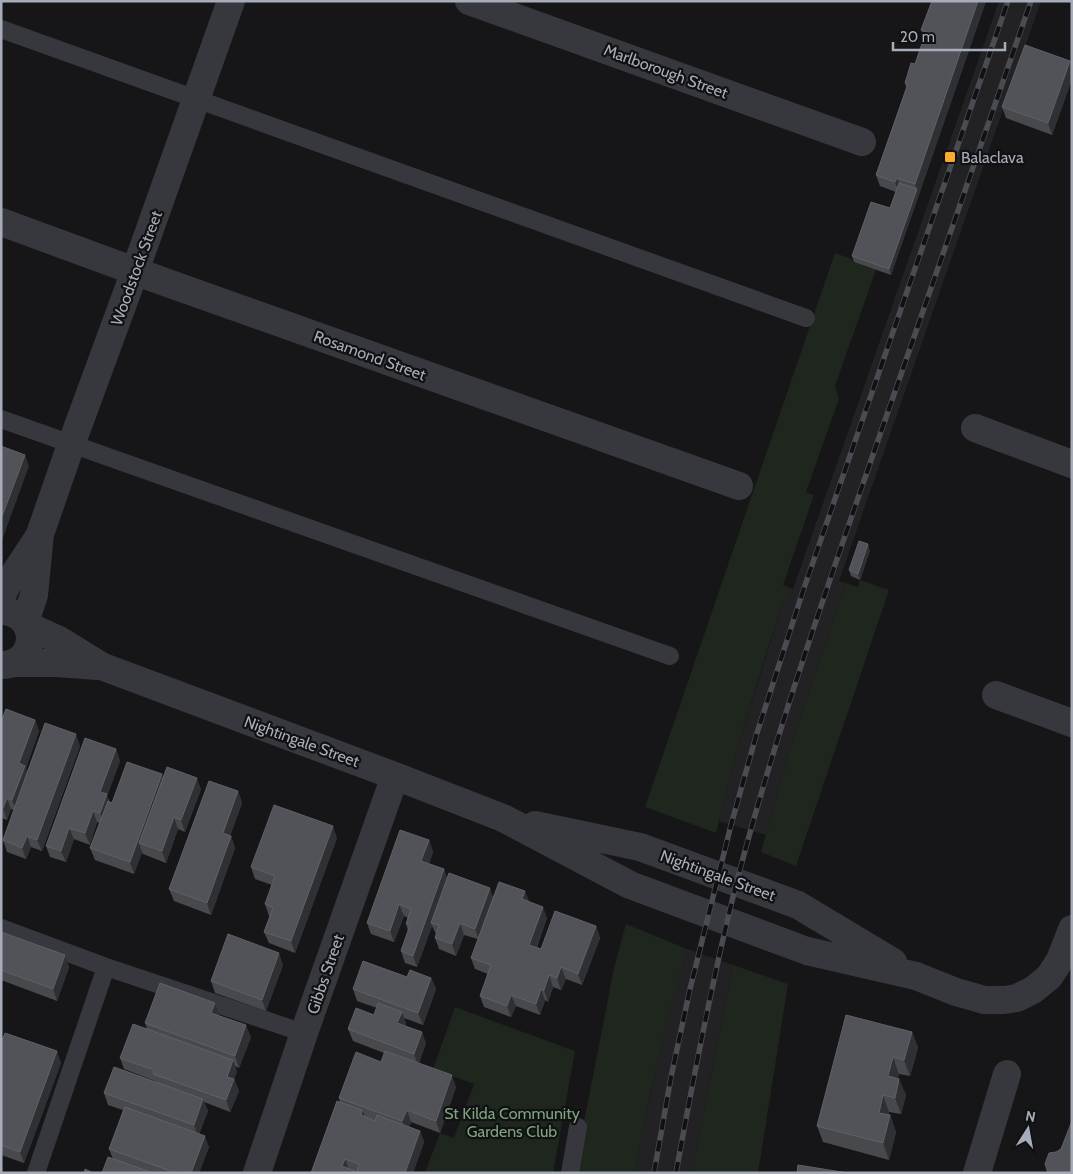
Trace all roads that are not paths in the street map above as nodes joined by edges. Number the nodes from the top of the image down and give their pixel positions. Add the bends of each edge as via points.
1 (231, 1) edge
2 (469, 1) edge
3 (1, 29) edge
4 (196, 99) junction
5 (862, 142) dead end
6 (1, 222) edge
7 (135, 272) junction
8 (806, 318) dead end
9 (1, 419) edge
10 (975, 428) dead end
11 (71, 445) junction
12 (1072, 464) edge
13 (739, 486) dead end
14 (40, 534) junction
15 (1, 597) edge
16 (18, 620) edge
17 (670, 656) dead end
18 (101, 666) junction
19 (6, 667) edge
20 (996, 695) dead end
21 (1072, 723) edge
22 (395, 776) junction
23 (503, 818) junction
24 (1, 928) edge
25 (1072, 929) edge
26 (106, 967) junction
27 (916, 976) junction
28 (304, 1033) junction
29 (1007, 1074) dead end
30 (578, 1127) dead end
31 (36, 1173) edge
32 (257, 1173) edge
33 (570, 1173) edge
34 (977, 1173) edge

1 - 4 street, Woodstock Street
2 - 5 street, Marlborough Street
3 - 4 lane
4 - 7 street, Woodstock Street
4 - 8 lane
6 - 7 street, Rosamond Street
7 - 11 street, Woodstock Street
7 - 13 street, Rosamond Street
9 - 11 lane
10 - 12 street
11 - 14 street, Woodstock Street
11 - 17 lane
14 - 15 street, Woodstock Street
14 - 16 street, Woodstock Street via 34,595
16 - 18 street, Nightingale Street
16 - 19 street, Woodstock Street via 30,634 30,643 22,658
18 - 19 street, Nightingale Street via 57,663
18 - 22 street, Nightingale Street
20 - 21 street
22 - 23 street, Nightingale Street
22 - 28 street, Gibbs Street
23 - 27 street, Nightingale Street via 630,885 807,951
23 - 27 street, Nightingale Street via 640,847 798,905
24 - 26 lane
25 - 27 street, Nightingale Street via 1060,960 1049,977 1034,990 1017,998 984,1000
26 - 28 lane
26 - 31 lane
28 - 32 street, Gibbs Street
29 - 34 street
30 - 33 lane

